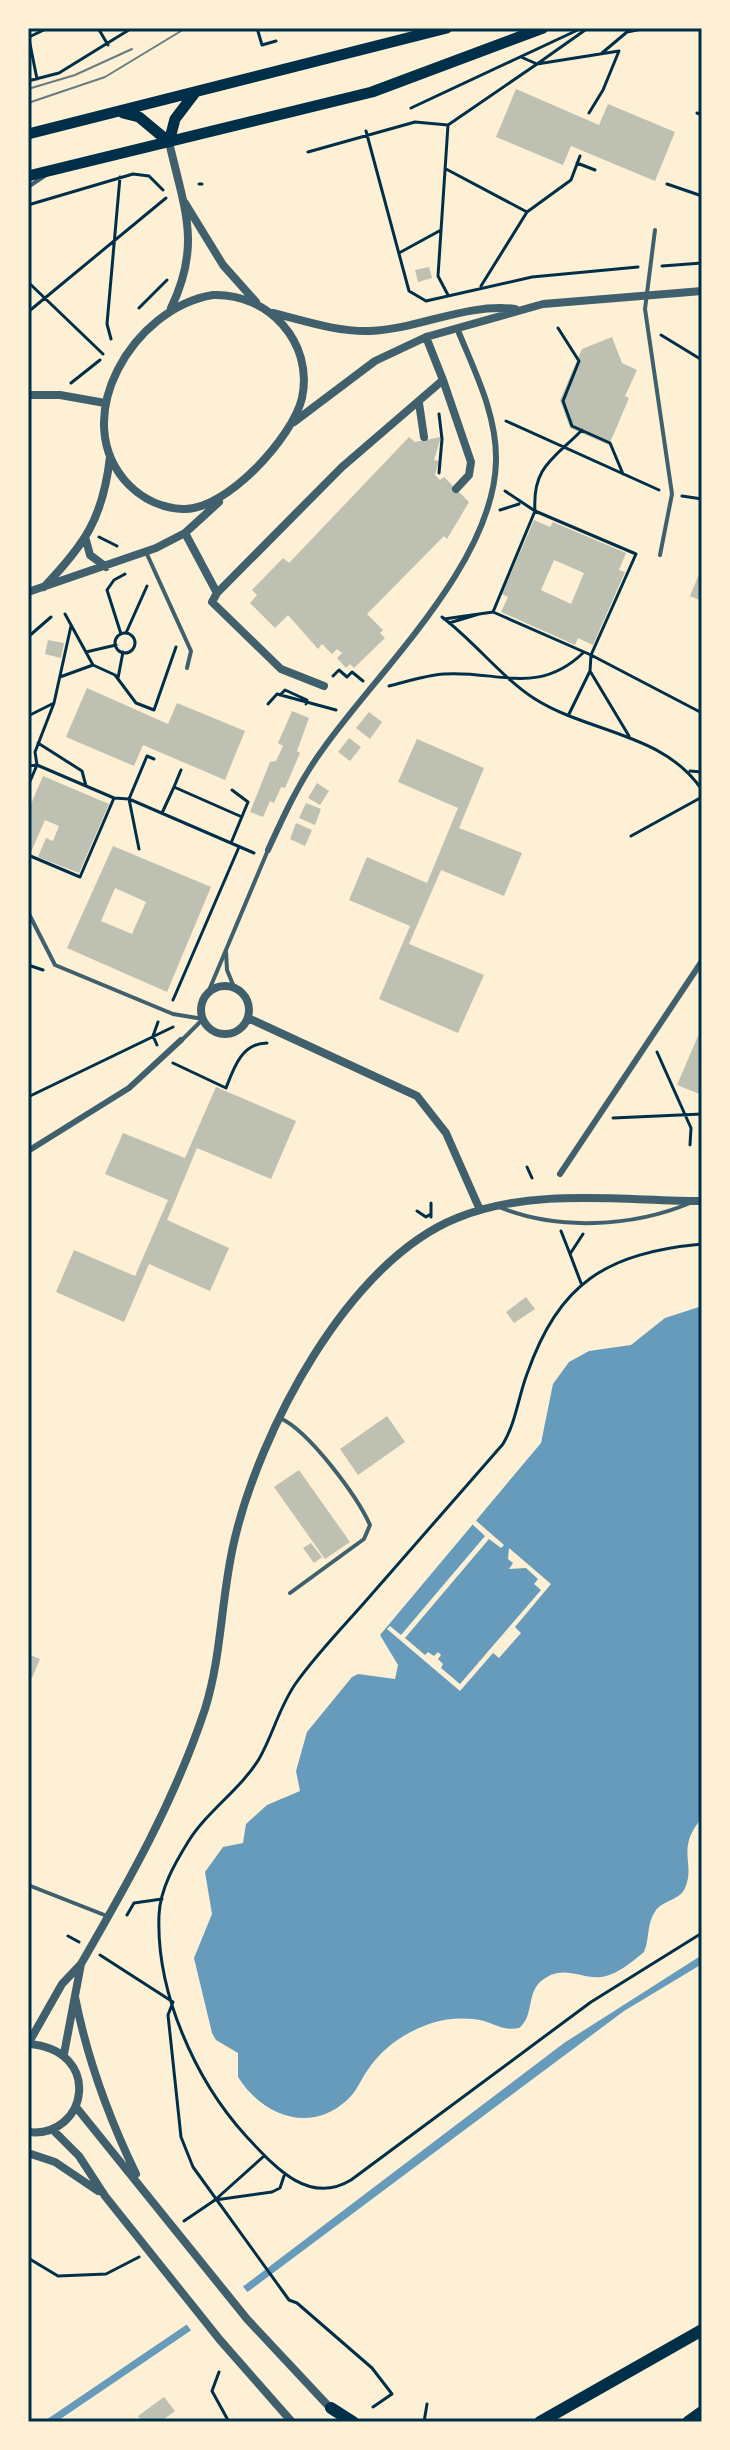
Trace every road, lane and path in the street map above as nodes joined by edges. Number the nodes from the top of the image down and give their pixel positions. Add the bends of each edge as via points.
1 (48, 28) edge
2 (98, 28) edge
3 (132, 28) edge
4 (257, 28) edge
5 (443, 28) edge
6 (543, 28) edge
7 (582, 28) edge
8 (588, 28) edge
9 (647, 28) edge
10 (28, 36) edge
11 (276, 41) dead end
12 (108, 45) junction
13 (599, 55) junction
14 (521, 57) junction
15 (537, 64) junction
16 (37, 79) junction
17 (28, 81) edge
18 (196, 93) junction
19 (411, 108) dead end
20 (113, 113) junction
21 (589, 113) dead end
22 (448, 125) junction
23 (28, 134) edge
24 (366, 134) junction
25 (169, 142) junction
26 (308, 152) dead end
27 (580, 156) dead end
28 (577, 163) junction
29 (446, 169) junction
30 (56, 170) junction
31 (595, 170) dead end
32 (28, 176) edge
33 (120, 177) junction
34 (667, 184) dead end
35 (28, 187) edge
36 (702, 196) edge
37 (181, 197) junction
38 (28, 205) edge
39 (527, 212) junction
40 (441, 230) junction
41 (655, 230) dead end
42 (114, 238) junction
43 (399, 253) junction
44 (702, 263) edge
45 (652, 266) junction
46 (171, 272) dead end
47 (28, 282) edge
48 (481, 286) junction
49 (702, 291) edge
50 (448, 295) junction
51 (647, 295) junction
52 (44, 298) junction
53 (256, 303) junction
54 (139, 308) dead end
55 (170, 309) junction
56 (516, 309) junction
57 (28, 312) edge
58 (271, 313) junction
59 (656, 326) dead end
60 (558, 328) dead end
61 (459, 333) dead end
62 (426, 337) junction
63 (111, 339) dead end
64 (702, 360) edge
65 (443, 380) junction
66 (68, 386) dead end
67 (28, 395) edge
68 (105, 403) junction
69 (419, 403) junction
70 (492, 415) junction
71 (293, 423) junction
72 (582, 430) junction
73 (424, 437) dead end
74 (565, 449) junction
75 (110, 456) junction
76 (623, 474) junction
77 (495, 482) junction
78 (456, 489) dead end
79 (232, 491) junction
80 (672, 494) junction
81 (702, 499) edge
82 (519, 504) junction
83 (535, 511) junction
84 (485, 515) junction
85 (185, 533) junction
86 (99, 537) dead end
87 (86, 539) junction
88 (121, 551) dead end
89 (146, 552) junction
90 (660, 555) dead end
91 (106, 567) junction
92 (128, 569) dead end
93 (149, 581) dead end
94 (147, 586) dead end
95 (43, 588) junction
96 (153, 590) dead end
97 (28, 592) edge
98 (217, 593) junction
99 (432, 611) junction
100 (493, 612) junction
101 (65, 614) dead end
102 (479, 614) junction
103 (51, 617) dead end
104 (444, 619) junction
105 (449, 623) junction
106 (71, 625) junction
107 (123, 633) junction
108 (28, 637) edge
109 (177, 644) dead end
110 (116, 645) junction
111 (584, 651) junction
112 (86, 652) junction
113 (123, 652) junction
114 (591, 655) junction
115 (93, 665) junction
116 (187, 668) dead end
117 (590, 671) junction
118 (60, 677) junction
119 (118, 678) junction
120 (514, 680) junction
121 (324, 686) joint
122 (371, 690) junction
123 (321, 699) dead end
124 (54, 703) junction
125 (268, 704) dead end
126 (325, 707) junction
127 (352, 713) junction
128 (702, 713) edge
129 (569, 714) junction
130 (28, 716) edge
131 (630, 737) junction
132 (38, 743) junction
133 (154, 759) dead end
134 (37, 765) junction
135 (28, 766) edge
136 (181, 770) dead end
137 (687, 771) junction
138 (702, 772) edge
139 (28, 786) edge
140 (86, 786) junction
141 (174, 787) junction
142 (232, 790) dead end
143 (702, 790) edge
144 (702, 797) edge
145 (114, 798) junction
146 (129, 799) junction
147 (122, 806) dead end
148 (162, 813) junction
149 (242, 817) junction
150 (631, 836) dead end
151 (231, 843) junction
152 (239, 847) junction
153 (139, 849) dead end
154 (266, 854) junction
155 (28, 855) edge
156 (28, 912) edge
157 (226, 945) junction
158 (702, 961) edge
159 (28, 965) edge
160 (43, 970) dead end
161 (234, 987) junction
162 (207, 995) junction
163 (167, 1012) junction
164 (160, 1016) junction
165 (248, 1018) junction
166 (203, 1019) junction
167 (153, 1036) junction
168 (650, 1039) junction
169 (181, 1040) joint
170 (277, 1043) dead end
171 (164, 1058) junction
172 (28, 1097) edge
173 (685, 1114) junction
174 (702, 1114) edge
175 (597, 1118) junction
176 (690, 1145) dead end
177 (28, 1151) edge
178 (527, 1167) dead end
179 (560, 1174) dead end
180 (532, 1178) dead end
181 (699, 1201) edge
182 (431, 1203) dead end
183 (497, 1206) junction
184 (480, 1210) junction
185 (417, 1211) dead end
186 (560, 1228) dead end
187 (584, 1230) dead end
188 (702, 1244) edge
189 (570, 1254) junction
190 (581, 1283) junction
191 (280, 1418) junction
192 (290, 1593) dead end
193 (28, 1885) edge
194 (162, 1899) junction
195 (127, 1915) dead end
196 (108, 1917) junction
197 (702, 1933) edge
198 (68, 1936) dead end
199 (79, 1942) dead end
200 (100, 1955) dead end
201 (81, 1964) junction
202 (75, 1997) junction
203 (173, 2002) junction
204 (28, 2044) edge
205 (64, 2054) junction
206 (76, 2107) junction
207 (53, 2130) junction
208 (28, 2132) edge
209 (28, 2153) edge
210 (264, 2156) junction
211 (284, 2176) junction
212 (139, 2182) junction
213 (105, 2196) junction
214 (215, 2200) junction
215 (183, 2222) dead end
216 (28, 2258) edge
217 (137, 2258) dead end
218 (702, 2330) edge
219 (219, 2372) dead end
220 (427, 2404) dead end
221 (373, 2407) dead end
222 (331, 2408) junction
223 (702, 2412) edge
224 (289, 2420) edge
225 (229, 2422) edge
226 (342, 2422) edge
227 (353, 2422) edge
228 (424, 2422) edge
229 (540, 2422) edge
230 (688, 2422) edge

1 - 10 path
2 - 12 path
3 - 12 path
4 - 11 path via 262,45
5 - 18 main road
6 - 25 main road via 372,92
7 - 14 path
8 - 15 path
9 - 13 path via 627,32
10 - 16 path
12 - 16 path via 59,73
13 - 15 path
13 - 21 path via 619,51
14 - 15 path
14 - 19 path
15 - 22 path
16 - 17 path
18 - 20 main road
18 - 25 main road via 175,119
20 - 23 main road
20 - 25 main road via 139,117
22 - 24 path via 415,122
22 - 29 path
24 - 26 path
24 - 43 path
25 - 30 main road
25 - 37 street
27 - 28 path
28 - 31 path
28 - 39 path via 571,180
29 - 39 path
29 - 40 path
30 - 32 main road
30 - 35 lane
33 - 38 path
33 - 42 path
33 - 42 path via 149,176 165,190 166,200
34 - 36 path
37 - 53 street via 223,265
37 - 55 street via 190,257
39 - 48 path
40 - 43 path
40 - 50 path via 438,276
41 - 45 lane
42 - 52 path
42 - 63 path via 107,324
43 - 50 path via 409,291 426,301
44 - 45 path
45 - 48 path
45 - 51 lane
46 - 54 path
47 - 52 path
48 - 50 path
49 - 51 street
51 - 56 street
51 - 80 lane via 649,347
52 - 57 path
52 - 66 path via 102,357
53 - 55 street via 213,295
53 - 58 street
55 - 68 street via 119,366
56 - 58 street via 476,309 372,331
56 - 62 street
58 - 71 street via 289,332 302,364 302,399
59 - 64 path via 657,334
60 - 72 path via 579,361 563,401 572,426
61 - 70 street
62 - 65 street
62 - 71 street via 375,361
65 - 69 street
65 - 78 street via 471,462 469,475
67 - 68 street
68 - 75 street
69 - 73 street
69 - 98 street via 342,467
70 - 74 path
70 - 77 street
71 - 79 street
72 - 74 path
72 - 76 path via 610,443
74 - 76 path
74 - 83 path via 548,458 534,493
75 - 79 street via 135,490 164,506 198,508
75 - 87 street via 100,511
76 - 80 path
77 - 82 path
77 - 84 street
79 - 85 street
80 - 81 path
80 - 90 lane
82 - 83 path
82 - 84 path
83 - 100 path
83 - 114 path via 636,554
84 - 99 street
85 - 89 street
85 - 98 street
86 - 88 path
87 - 91 street via 90,555
87 - 95 street
89 - 91 street
89 - 116 lane via 191,651
91 - 95 street
92 - 107 path via 107,590
93 - 96 path
94 - 107 path
95 - 97 street
98 - 121 street via 212,602 281,669
99 - 104 path
99 - 122 street
100 - 102 path
100 - 111 path
101 - 106 path
102 - 104 path
102 - 105 path
103 - 108 path
104 - 105 path
105 - 120 path
106 - 112 path
106 - 118 path
107 - 110 path
107 - 113 path via 132,636 135,646
109 - 119 path via 154,710 136,703
110 - 112 path
110 - 113 path
111 - 114 path
111 - 120 path via 561,671
112 - 115 path
113 - 119 path
114 - 117 path
114 - 128 path
115 - 118 path
115 - 119 path
117 - 129 path
117 - 131 path
118 - 124 path
120 - 122 path via 443,674
120 - 129 path via 533,697
121 - 122 path via 339,670 347,677 352,672
122 - 127 street
123 - 126 path
124 - 130 path
124 - 132 path
125 - 126 path via 279,693
126 - 127 path
127 - 154 street via 302,780
129 - 131 path
131 - 137 path
132 - 134 path
132 - 140 path via 82,771
133 - 146 path via 147,756
134 - 135 path
134 - 139 path
134 - 140 path
136 - 141 path
137 - 138 path
137 - 143 path
140 - 145 path
141 - 148 path
141 - 149 path
142 - 149 path via 248,802
144 - 150 path
145 - 146 path
145 - 155 path via 80,877
146 - 147 path
146 - 148 path
146 - 153 path
148 - 151 path
149 - 151 path
151 - 152 path
152 - 154 path
152 - 163 path
154 - 157 lane
156 - 163 lane via 55,965
157 - 161 lane
157 - 162 lane
158 - 168 street
159 - 160 path
161 - 162 street via 219,986
161 - 165 street via 248,1001
162 - 166 street
163 - 164 path
163 - 166 lane
164 - 167 path
164 - 167 path via 173,1026
165 - 166 street via 229,1033 214,1031
165 - 184 street via 417,1096 446,1133
166 - 169 lane
167 - 171 path
167 - 172 path
168 - 173 path
168 - 175 street
169 - 171 street
170 - 171 path via 254,1044 238,1059 226,1088
171 - 177 street via 95,1112
173 - 174 path
173 - 175 path
173 - 176 path
175 - 179 street
178 - 180 path
181 - 183 street via 586,1199
181 - 183 lane via 668,1212 591,1222 541,1220
182 - 185 path via 430,1216
183 - 184 street
184 - 191 street via 438,1227 388,1263 334,1329
186 - 189 path
187 - 189 path
188 - 190 path via 646,1254
189 - 190 path
190 - 194 path via 542,1335 503,1444 294,1685 258,1761 194,1832
191 - 192 lane via 316,1446 370,1525 364,1539
191 - 196 street via 235,1539 213,1675 193,1743 154,1833
193 - 196 lane
194 - 195 path via 134,1903
194 - 203 path via 162,1953
196 - 201 street
197 - 211 path via 591,2002 337,2188 322,2190
198 - 199 path
200 - 203 path
201 - 202 street
201 - 204 street via 62,1984
202 - 205 street
202 - 212 street via 113,2128
203 - 210 path via 201,2078
203 - 214 path via 168,2015 181,2137
204 - 205 street via 48,2045
205 - 206 street via 78,2078
206 - 207 street
206 - 212 street
207 - 208 street
207 - 213 street via 79,2156
209 - 213 street via 55,2162
210 - 211 path
210 - 214 path
211 - 214 path via 272,2192
212 - 222 street via 247,2319
213 - 224 street
214 - 215 path
214 - 221 path via 285,2296 372,2368 392,2394
216 - 217 path via 58,2276 106,2274
218 - 229 main road
219 - 225 path via 212,2391
220 - 228 path
222 - 226 street
222 - 227 main road
223 - 230 main road

